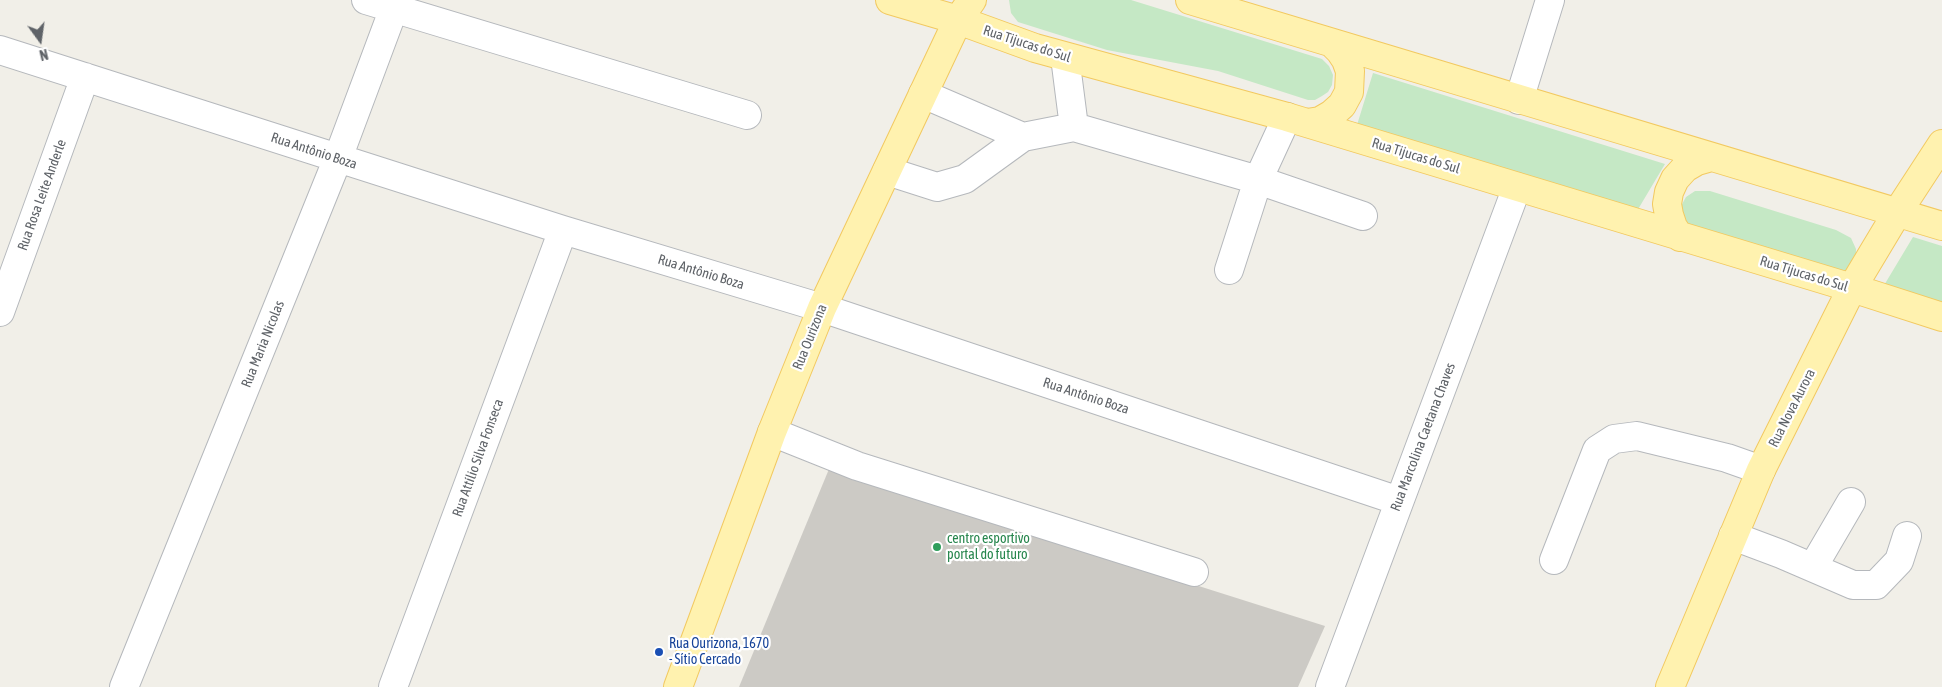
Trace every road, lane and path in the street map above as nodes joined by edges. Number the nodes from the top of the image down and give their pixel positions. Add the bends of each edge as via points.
1 (366, 0) edge
2 (890, 0) edge
3 (1190, 0) edge
4 (1550, 0) edge
5 (395, 4) edge
6 (1247, 9) edge
7 (965, 10) edge
8 (1332, 44) junction
9 (0, 50) edge
10 (1065, 57) junction
11 (85, 77) junction
12 (923, 94) junction
13 (1519, 100) junction
14 (747, 115) dead end
15 (1297, 120) junction
16 (1074, 127) junction
17 (1023, 137) junction
18 (1942, 144) edge
19 (1711, 157) junction
20 (338, 158) junction
21 (887, 171) junction
22 (1258, 180) junction
23 (1517, 187) junction
24 (1897, 213) junction
25 (1363, 216) dead end
26 (1942, 226) edge
27 (563, 230) junction
28 (1680, 236) junction
29 (1229, 270) dead end
30 (1852, 288) junction
31 (822, 308) junction
32 (0, 312) edge
33 (1942, 317) edge
34 (772, 432) junction
35 (1761, 470) junction
36 (1399, 501) junction
37 (1851, 502) dead end
38 (1733, 536) junction
39 (1908, 536) dead end
40 (1554, 560) dead end
41 (1813, 568) junction
42 (1194, 572) dead end
43 (124, 687) edge
44 (393, 687) edge
45 (678, 687) edge
46 (1330, 687) edge
47 (1670, 687) edge

1 - 5 street
2 - 7 main road, Rua Tijucas do Sul
3 - 6 main road
4 - 13 street
5 - 14 street
5 - 20 street, Rua Maria Nicolas
6 - 8 main road
7 - 10 main road, Rua Tijucas do Sul
7 - 12 main road, Rua Ourizona
8 - 13 main road
8 - 15 main road via 1348,65 1349,92 1342,105 1320,121
9 - 11 street, Rua Antônio Boza
10 - 15 main road, Rua Tijucas do Sul
10 - 16 street
11 - 20 street, Rua Antônio Boza
11 - 32 street, Rua Rosa Leite Anderle
12 - 17 street
12 - 21 main road, Rua Ourizona
13 - 19 main road
15 - 22 street
15 - 23 main road, Rua Tijucas do Sul
16 - 17 street
16 - 22 street
17 - 21 street via 966,179 937,187
18 - 24 main road, Rua Nova Aurora
19 - 24 main road
19 - 28 main road via 1697,160 1684,168 1669,192 1669,215
20 - 27 street, Rua Antônio Boza
20 - 43 street, Rua Maria Nicolas
21 - 31 main road, Rua Ourizona
22 - 25 street
22 - 29 street
23 - 28 main road, Rua Tijucas do Sul
23 - 36 street, Rua Marcolina Caetana Chaves
24 - 26 main road
24 - 30 main road, Rua Nova Aurora
27 - 31 street, Rua Antônio Boza
27 - 44 street, Rua Attílio Silva Fonseca
28 - 30 main road, Rua Tijucas do Sul
30 - 33 main road, Rua Tijucas do Sul
30 - 35 main road, Rua Nova Aurora
31 - 34 main road, Rua Ourizona
31 - 36 street, Rua Antônio Boza
34 - 42 street via 857,466
34 - 45 main road, Rua Ourizona
35 - 38 main road, Rua Nova Aurora
35 - 40 street via 1727,458 1637,436 1614,439 1597,450
36 - 46 street, Rua Marcolina Caetana Chaves
37 - 41 street
38 - 41 street
38 - 47 main road, Rua Nova Aurora
39 - 41 street via 1899,561 1876,585 1853,585

